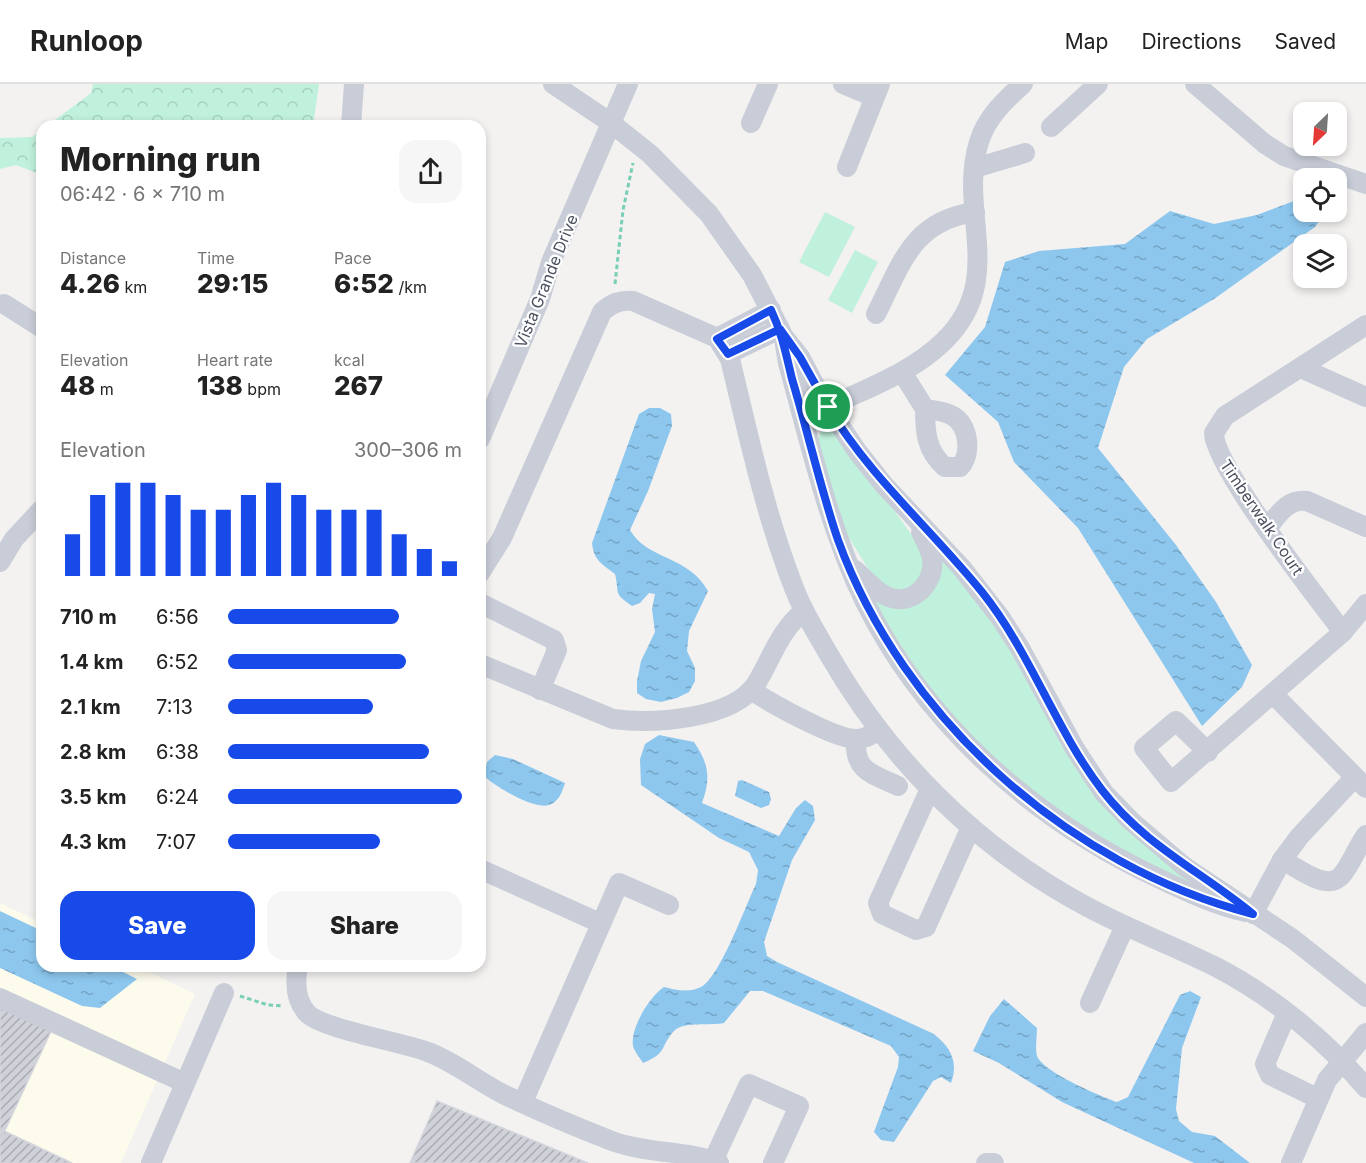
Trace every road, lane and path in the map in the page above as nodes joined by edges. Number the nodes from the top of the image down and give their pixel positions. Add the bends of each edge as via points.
1 (354, 84) edge
2 (554, 84) edge
3 (628, 84) edge
4 (768, 84) edge
5 (843, 84) edge
6 (1023, 84) edge
7 (1098, 84) edge
8 (1195, 84) edge
9 (877, 91) edge
10 (351, 120) edge
11 (611, 123) junction
12 (751, 123) dead end
13 (1051, 126) dead end
14 (637, 144) junction
15 (1025, 153) dead end
16 (847, 167) dead end
17 (975, 168) junction
18 (1366, 184) edge
19 (975, 212) junction
20 (614, 303) junction
21 (4, 304) dead end
22 (771, 310) junction
23 (876, 314) dead end
24 (36, 324) edge
25 (1366, 326) edge
26 (782, 333) junction
27 (723, 346) junction
28 (1301, 368) junction
29 (902, 372) junction
30 (1366, 397) edge
31 (828, 407) junction
32 (925, 409) dead end
33 (486, 425) edge
34 (810, 443) junction
35 (36, 515) edge
36 (914, 518) junction
37 (1366, 527) edge
38 (1267, 528) junction
39 (0, 562) edge
40 (486, 563) edge
41 (849, 564) junction
42 (1366, 604) edge
43 (486, 606) edge
44 (804, 611) junction
45 (1343, 632) junction
46 (486, 666) edge
47 (540, 690) junction
48 (751, 690) junction
49 (1273, 694) junction
50 (878, 731) junction
51 (856, 740) junction
52 (1208, 752) dead end
53 (1360, 782) edge
54 (897, 786) dead end
55 (930, 789) junction
56 (971, 827) junction
57 (1366, 836) edge
58 (1282, 860) junction
59 (486, 872) edge
60 (669, 905) dead end
61 (1253, 914) junction
62 (600, 923) junction
63 (1125, 926) junction
64 (297, 972) edge
65 (232, 994) joint
66 (1366, 997) edge
67 (0, 998) edge
68 (1090, 1003) dead end
69 (304, 1008) junction
70 (1287, 1013) junction
71 (1366, 1033) edge
72 (1340, 1060) junction
73 (185, 1083) junction
74 (1366, 1088) edge
75 (1317, 1098) junction
76 (523, 1102) junction
77 (716, 1162) edge
78 (151, 1163) edge
79 (773, 1163) edge
80 (986, 1163) edge
81 (994, 1163) edge
82 (1291, 1163) edge

1 - 10 street
2 - 11 street
3 - 11 street, Vista Grande Drive
4 - 12 street
5 - 9 street
6 - 17 street via 989,121 979,141
7 - 13 street
8 - 18 street via 1284,156
9 - 16 street
11 - 14 street
11 - 33 street, Vista Grande Drive
14 - 20 path via 619,238
14 - 22 street via 709,214
15 - 17 street
17 - 19 street
19 - 23 street via 944,219 926,229 907,255
19 - 29 street via 979,264 967,310 943,342
20 - 27 street via 633,301
20 - 40 street via 603,312 502,538
21 - 24 street
22 - 26 street
22 - 27 street
25 - 28 street, Timberwalk Court
26 - 27 street
26 - 31 street
26 - 34 street
27 - 44 street via 770,513
28 - 30 street
28 - 38 street, Timberwalk Court via 1225,416 1214,433 1217,449
29 - 31 street
29 - 32 street
31 - 34 street via 818,417
31 - 36 street via 857,451
34 - 41 street
35 - 39 street
36 - 41 street via 932,557 929,577 919,592 897,599 884,594
36 - 61 street via 968,575 1000,617 1104,793 1168,854
37 - 38 street via 1298,500 1289,503
38 - 45 street, Timberwalk Court
41 - 61 street via 885,637 916,683 953,729 1003,778 1052,818 1103,851 1212,902
42 - 45 street
43 - 47 street via 554,639 557,650
44 - 48 street via 782,632
44 - 50 street
45 - 49 street
46 - 47 street
47 - 48 street via 603,717 630,721 710,714 725,709
48 - 51 street via 779,708
49 - 52 street
49 - 53 street
50 - 51 street
50 - 55 street
51 - 54 street via 859,763
53 - 58 street via 1299,837
55 - 56 street
55 - 56 street via 878,903 882,914 916,930 926,927
56 - 63 street via 1043,881
57 - 58 street via 1336,880 1321,880
58 - 61 street
59 - 62 street
60 - 62 street via 619,883
61 - 66 street via 1293,939
62 - 76 street
63 - 68 street
63 - 70 street via 1217,968
64 - 69 street via 295,982
65 - 69 path via 268,1005
65 - 73 street
67 - 73 street
69 - 76 street via 321,1021 428,1052
70 - 72 street
70 - 75 street via 1266,1069 1269,1075
71 - 72 street
72 - 74 street
72 - 75 street
73 - 78 street
75 - 82 street
76 - 77 street via 613,1141 642,1150
77 - 79 street via 749,1084 799,1106
80 - 81 street

